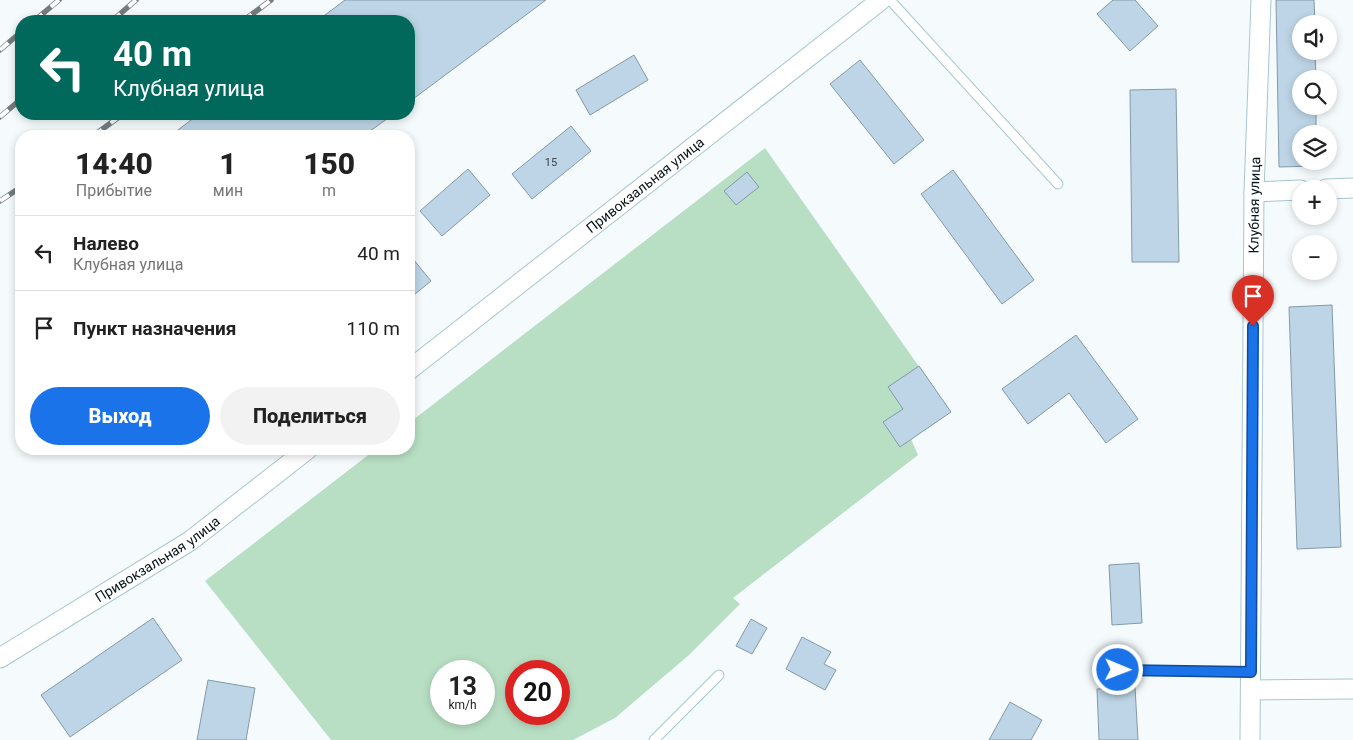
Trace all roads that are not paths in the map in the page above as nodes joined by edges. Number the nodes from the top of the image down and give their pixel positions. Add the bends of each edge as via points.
1 (881, 0) edge
2 (890, 0) edge
3 (1261, 0) edge
4 (1058, 184) dead end
5 (1353, 188) edge
6 (1337, 189) edge
7 (1292, 190) edge
8 (1254, 192) junction
9 (415, 365) edge
10 (300, 455) edge
11 (0, 658) edge
12 (1118, 670) dead end
13 (719, 675) dead end
14 (1251, 681) junction
15 (1353, 689) edge
16 (654, 740) edge
17 (1250, 740) edge

1 - 9 street, Привокзальная улица
2 - 4 lane
3 - 8 street, Клубная улица
5 - 6 street
7 - 8 street
8 - 14 street, Клубная улица
10 - 11 street, Привокзальная улица via 190,542
12 - 14 lane
13 - 16 lane
14 - 15 street
14 - 17 street, Клубная улица

